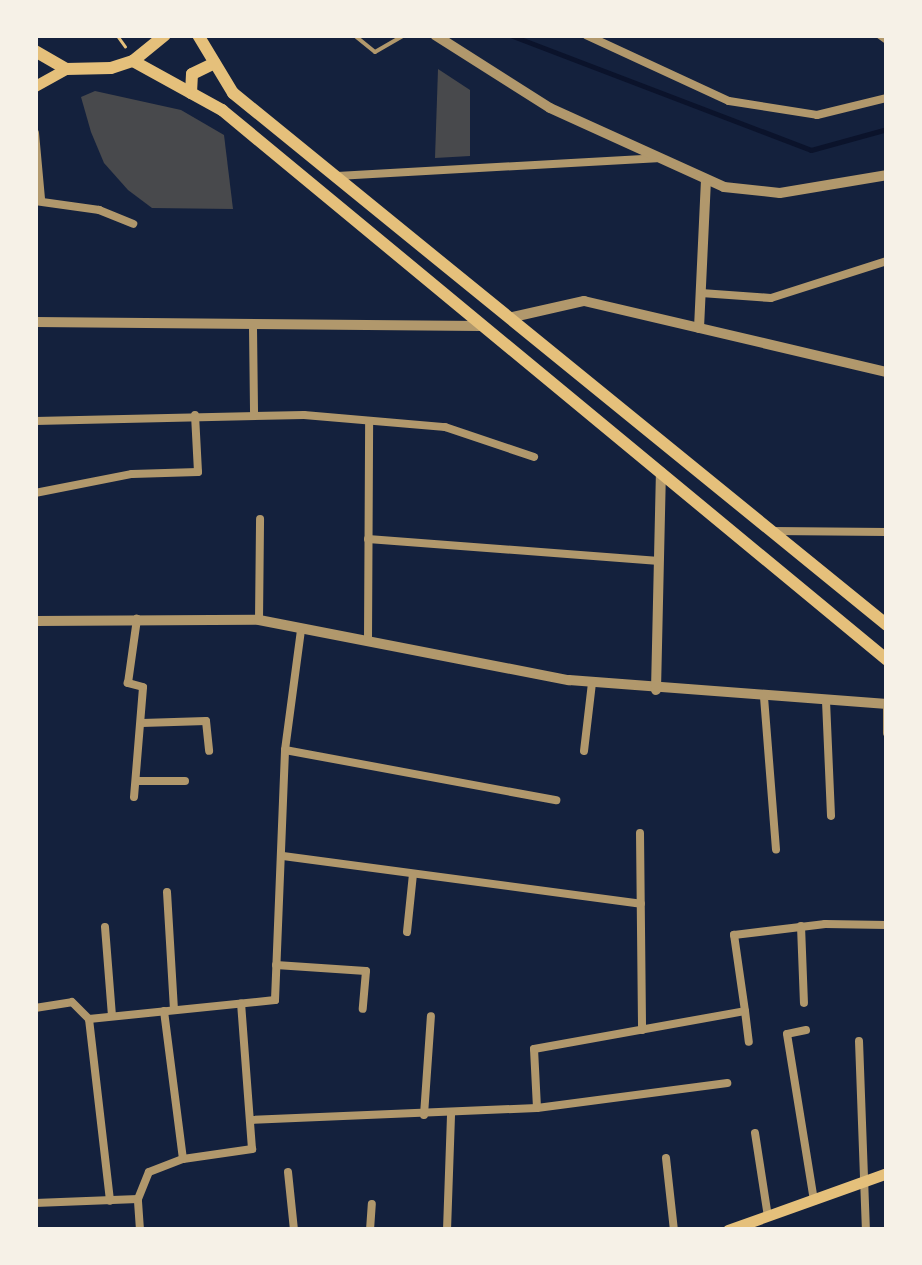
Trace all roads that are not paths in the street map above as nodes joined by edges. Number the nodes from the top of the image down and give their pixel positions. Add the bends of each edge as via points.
1 (164, 35) edge
2 (198, 35) edge
3 (354, 35) edge
4 (406, 35) edge
5 (435, 35) edge
6 (586, 35) edge
7 (880, 35) edge
8 (600, 38) edge
9 (887, 40) edge
10 (35, 50) edge
11 (133, 62) junction
12 (215, 63) junction
13 (66, 69) junction
14 (35, 86) edge
15 (191, 93) junction
16 (887, 98) edge
17 (35, 133) edge
18 (656, 158) junction
19 (887, 175) edge
20 (337, 176) junction
21 (706, 180) junction
22 (38, 200) edge
23 (134, 224) dead end
24 (887, 261) edge
25 (701, 292) junction
26 (513, 316) junction
27 (35, 322) edge
28 (480, 326) junction
29 (253, 328) junction
30 (699, 328) junction
31 (887, 372) edge
32 (196, 414) junction
33 (254, 415) junction
34 (369, 421) junction
35 (35, 422) edge
36 (534, 457) dead end
37 (660, 471) junction
38 (35, 492) edge
39 (260, 519) dead end
40 (773, 531) junction
41 (887, 532) edge
42 (368, 538) junction
43 (659, 561) junction
44 (136, 620) junction
45 (259, 620) junction
46 (35, 621) edge
47 (887, 625) edge
48 (301, 630) junction
49 (368, 639) junction
50 (887, 660) edge
51 (592, 682) junction
52 (656, 690) junction
53 (764, 697) junction
54 (826, 701) junction
55 (887, 704) edge
56 (142, 723) junction
57 (887, 733) edge
58 (284, 750) junction
59 (209, 751) dead end
60 (584, 751) dead end
61 (136, 781) junction
62 (185, 781) dead end
63 (134, 797) dead end
64 (556, 800) dead end
65 (831, 816) dead end
66 (640, 833) dead end
67 (776, 850) dead end
68 (283, 856) junction
69 (413, 874) junction
70 (167, 892) dead end
71 (641, 904) junction
72 (887, 925) edge
73 (105, 926) dead end
74 (801, 926) junction
75 (407, 932) dead end
76 (276, 964) junction
77 (804, 1003) dead end
78 (242, 1004) junction
79 (35, 1008) edge
80 (363, 1008) dead end
81 (169, 1011) junction
82 (744, 1011) junction
83 (112, 1016) junction
84 (431, 1016) dead end
85 (89, 1019) junction
86 (642, 1030) junction
87 (806, 1030) dead end
88 (858, 1041) dead end
89 (749, 1042) dead end
90 (727, 1083) dead end
91 (537, 1108) junction
92 (452, 1114) junction
93 (424, 1115) junction
94 (250, 1120) junction
95 (756, 1133) dead end
96 (666, 1158) dead end
97 (183, 1159) junction
98 (288, 1172) dead end
99 (887, 1173) edge
100 (866, 1182) junction
101 (138, 1198) junction
102 (814, 1200) junction
103 (110, 1201) junction
104 (35, 1204) edge
105 (372, 1204) dead end
106 (768, 1217) junction
107 (140, 1230) edge
108 (294, 1230) edge
109 (370, 1230) edge
110 (446, 1230) edge
111 (674, 1230) edge
112 (728, 1230) edge
113 (866, 1230) edge

1 - 11 main road
2 - 12 main road
3 - 4 lane via 375,52
5 - 18 street via 510,86
6 - 8 street
7 - 9 street
8 - 16 street via 729,102 817,114
10 - 13 main road
11 - 13 main road
11 - 15 main road
12 - 15 main road via 192,74
12 - 20 main road via 233,92
13 - 14 main road
15 - 28 main road via 222,110
17 - 22 street
18 - 20 street
18 - 21 street
19 - 21 street via 780,193
20 - 26 main road
21 - 25 street
22 - 23 street
24 - 25 street via 771,298
25 - 30 street
26 - 30 street via 584,301
26 - 40 main road
27 - 29 street
28 - 29 street
28 - 37 main road
29 - 33 street
30 - 31 street
32 - 33 street
32 - 35 street
32 - 38 street via 198,472 132,474
33 - 34 street
34 - 36 street via 445,427
34 - 42 street
37 - 43 street
37 - 50 main road
39 - 45 street
40 - 41 street
40 - 47 main road
42 - 43 street
42 - 49 street
43 - 52 street
44 - 45 street
44 - 46 street
44 - 56 street via 128,683 143,687
45 - 48 street
48 - 49 street
48 - 58 street
49 - 51 street
51 - 52 street
51 - 60 street
52 - 53 street
53 - 54 street
53 - 67 street
54 - 55 street
54 - 65 street
55 - 57 street
56 - 59 street via 206,722
56 - 61 street
58 - 64 street
58 - 68 street
61 - 62 street
61 - 63 street
66 - 71 street
68 - 69 street
68 - 76 street
69 - 71 street
69 - 75 street
70 - 81 street
71 - 86 street
72 - 74 street
73 - 83 street
74 - 77 street
74 - 82 street via 734,935
76 - 78 street via 275,1000
76 - 80 street via 366,971
78 - 81 street
78 - 94 street
79 - 85 street via 72,1002
81 - 83 street
81 - 97 street
82 - 86 street
82 - 89 street
83 - 85 street
84 - 93 street
85 - 103 street
86 - 91 street via 534,1049
87 - 102 street via 787,1034
88 - 100 street
90 - 91 street
91 - 92 street
92 - 93 street
92 - 110 street
93 - 94 street
94 - 97 street via 252,1149
95 - 106 street
96 - 111 street
97 - 101 street via 149,1172
98 - 108 street
99 - 100 main road
100 - 102 main road
100 - 113 street
101 - 103 street
101 - 107 street
102 - 106 main road
103 - 104 street
105 - 109 street
106 - 112 main road

